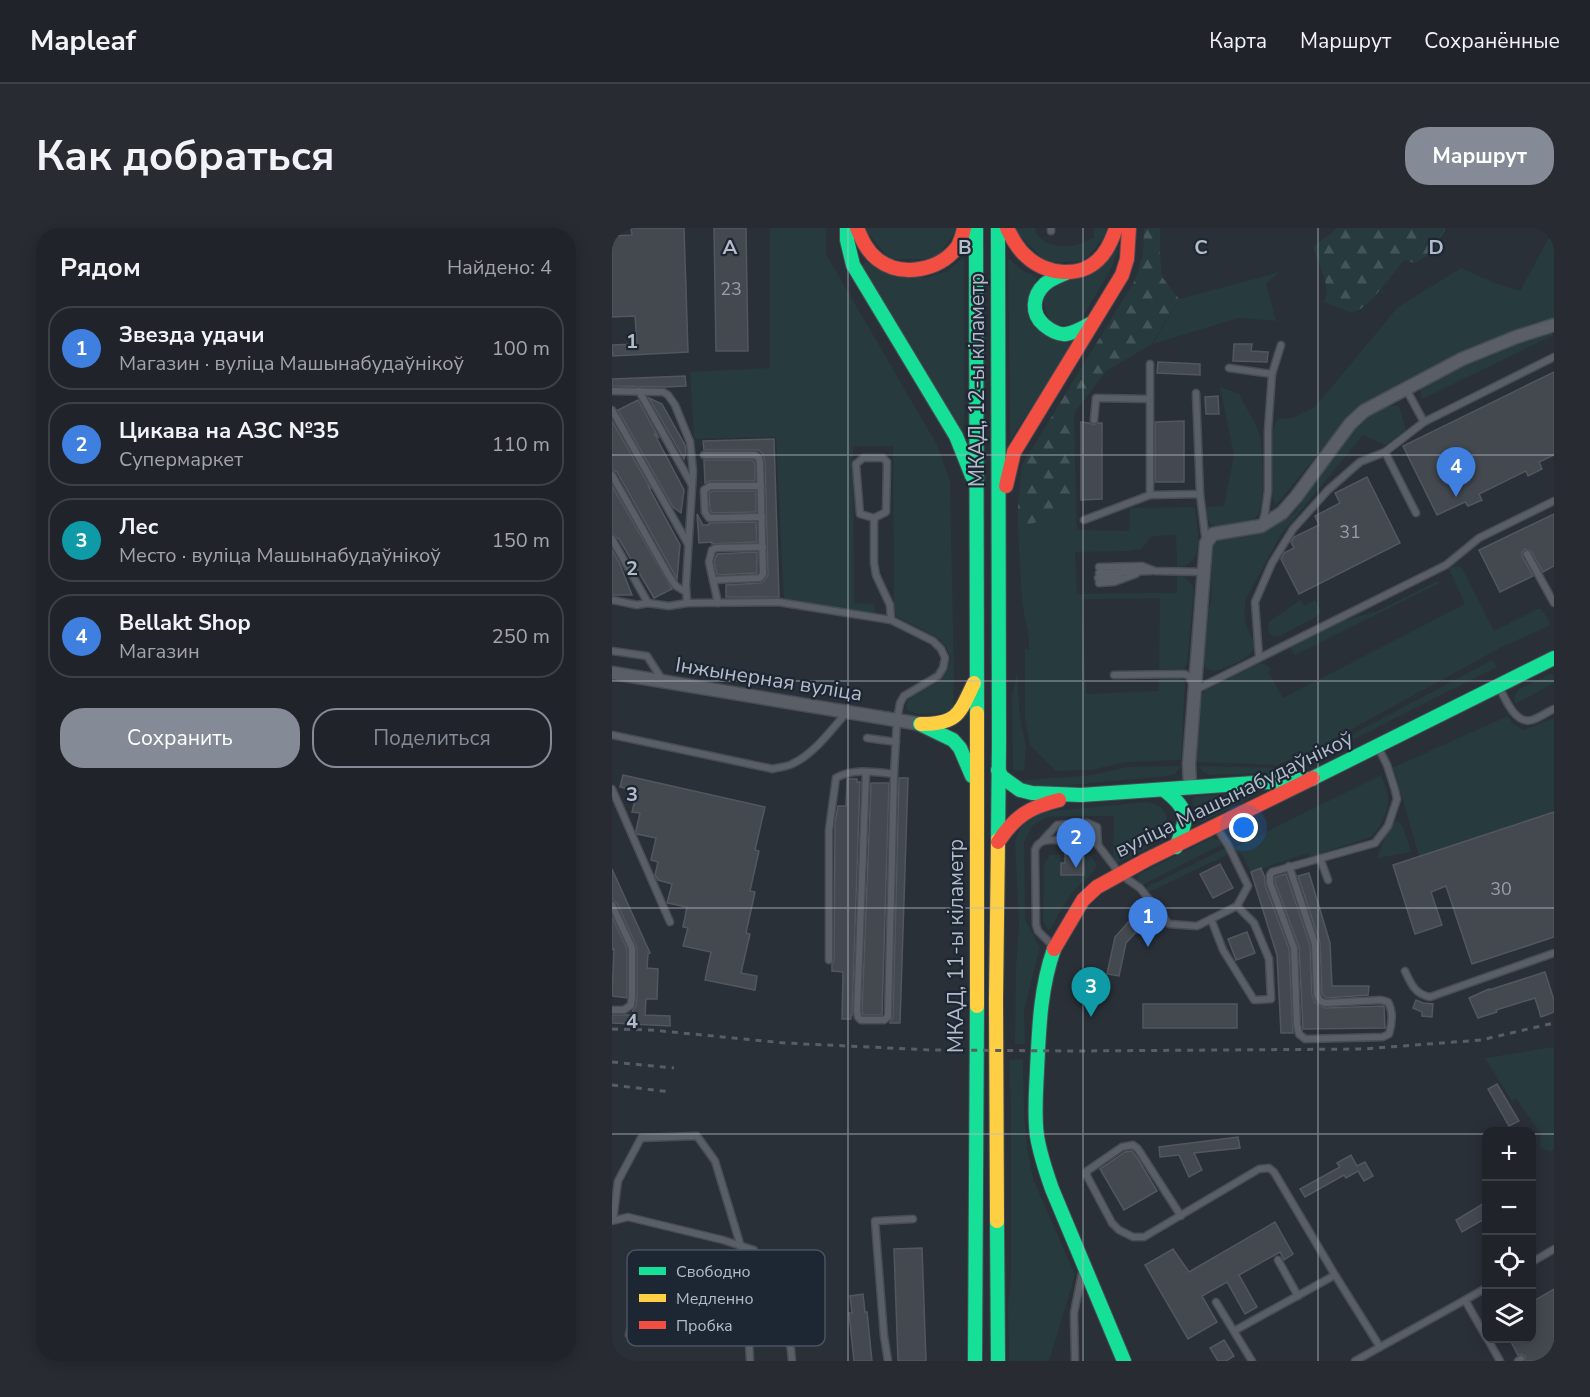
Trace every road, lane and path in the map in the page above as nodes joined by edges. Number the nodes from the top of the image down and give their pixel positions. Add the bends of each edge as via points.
1 (847, 228) edge
2 (857, 228) edge
3 (964, 228) edge
4 (976, 228) edge
5 (998, 228) edge
6 (1007, 228) edge
7 (1116, 228) edge
8 (1130, 228) edge
9 (1066, 273) junction
10 (1092, 323) junction
11 (1554, 325) edge
12 (1281, 345) dead end
13 (1554, 357) edge
14 (1149, 364) dead end
15 (1229, 368) dead end
16 (1272, 374) junction
17 (1406, 389) junction
18 (612, 391) edge
19 (639, 392) junction
20 (1197, 393) dead end
21 (1150, 399) junction
22 (612, 410) edge
23 (1094, 420) dead end
24 (1424, 422) junction
25 (1384, 452) junction
26 (704, 454) dead end
27 (612, 475) edge
28 (692, 485) junction
29 (760, 486) junction
30 (977, 487) junction
31 (1200, 494) junction
32 (1150, 495) junction
33 (1554, 501) edge
34 (1416, 513) dead end
35 (762, 517) junction
36 (874, 518) junction
37 (1084, 519) dead end
38 (998, 526) junction
39 (1261, 526) junction
40 (977, 531) joint
41 (612, 539) edge
42 (1206, 543) junction
43 (688, 545) junction
44 (763, 547) junction
45 (1527, 554) dead end
46 (1155, 571) junction
47 (1142, 572) junction
48 (1205, 572) junction
49 (1099, 575) junction
50 (713, 580) junction
51 (686, 592) junction
52 (612, 600) edge
53 (648, 603) junction
54 (687, 603) junction
55 (718, 603) junction
56 (1554, 603) edge
57 (891, 620) junction
58 (612, 651) edge
59 (1259, 657) junction
60 (1554, 658) edge
61 (612, 673) edge
62 (1114, 675) dead end
63 (976, 679) junction
64 (664, 682) junction
65 (1498, 686) junction
66 (1195, 690) junction
67 (1554, 709) edge
68 (846, 712) junction
69 (897, 720) junction
70 (920, 724) junction
71 (612, 735) edge
72 (867, 738) dead end
73 (896, 742) junction
74 (1377, 746) junction
75 (998, 770) junction
76 (866, 772) junction
77 (894, 774) junction
78 (1312, 779) junction
79 (976, 786) junction
80 (1190, 787) junction
81 (612, 789) edge
82 (1164, 789) junction
83 (1081, 795) junction
84 (1216, 828) junction
85 (1043, 840) junction
86 (1084, 840) dead end
87 (1065, 841) dead end
88 (998, 842) junction
89 (1098, 845) junction
90 (1176, 846) junction
91 (1320, 858) junction
92 (1289, 866) junction
93 (1120, 874) junction
94 (1328, 880) dead end
95 (612, 905) edge
96 (1237, 906) junction
97 (1211, 919) junction
98 (670, 922) dead end
99 (1054, 948) junction
100 (1554, 953) edge
101 (829, 960) dead end
102 (1405, 971) dead end
103 (612, 1010) edge
104 (1180, 1216) junction
105 (913, 1219) dead end
106 (612, 1220) edge
107 (741, 1246) junction
108 (1554, 1249) edge
109 (754, 1250) edge
110 (1278, 1260) dead end
111 (1536, 1260) edge
112 (1084, 1267) junction
113 (1335, 1275) junction
114 (1484, 1289) edge
115 (1298, 1296) junction
116 (1465, 1300) junction
117 (1216, 1302) dead end
118 (1482, 1329) edge
119 (1234, 1331) junction
120 (1490, 1343) edge
121 (748, 1346) edge
122 (791, 1346) edge
123 (1380, 1347) junction
124 (750, 1361) edge
125 (792, 1361) edge
126 (888, 1361) edge
127 (975, 1361) edge
128 (998, 1361) edge
129 (1075, 1361) edge
130 (1124, 1361) edge
131 (1252, 1361) edge
132 (1355, 1361) edge
133 (1500, 1361) edge

1 - 30 main road via 853,265 956,436
2 - 3 main road via 863,246 878,260 902,270 919,270 950,255 960,243
4 - 30 main road, МКАД, 12-ы кіламетр
5 - 38 main road, МКАД, 12-ы кіламетр
6 - 9 main road via 1023,254 1050,270
7 - 9 main road via 1107,250 1095,264
8 - 10 main road via 1122,275
9 - 10 main road via 1041,290 1034,305 1038,318 1054,333 1065,334
10 - 38 main road via 1014,452
11 - 17 street via 1462,359
12 - 16 lane
13 - 24 lane
14 - 21 lane
15 - 16 lane
16 - 39 lane via 1268,491
17 - 24 lane
17 - 39 street via 1364,411 1350,424 1289,505
18 - 19 lane
19 - 28 lane
19 - 28 lane via 663,392 675,405 690,442
20 - 31 lane
21 - 23 lane via 1096,398
21 - 32 lane
22 - 43 lane
24 - 25 lane
25 - 34 lane
25 - 59 lane via 1360,462 1328,490 1293,529 1277,555 1255,602
26 - 29 lane via 755,455 760,463
27 - 51 lane via 669,576
28 - 43 lane
29 - 35 lane
29 - 35 lane via 710,486 704,490 705,512 709,518
30 - 40 main road, МКАД, 12-ы кіламетр
31 - 32 lane
31 - 42 lane
32 - 37 lane
33 - 59 lane via 1479,538 1446,565
35 - 44 lane
36 - 36 lane via 885,512 887,462 883,458 863,458 856,464 860,514
36 - 57 lane via 874,563 890,605
38 - 75 main road, МКАД, 11-ы кіламетр
39 - 42 street via 1213,534
40 - 63 main road, МКАД, 11-ы кіламетр
41 - 53 lane
42 - 48 street
43 - 51 lane
44 - 50 lane via 760,578
44 - 50 lane via 712,550 709,562
45 - 56 lane
46 - 47 lane
46 - 48 lane
46 - 49 lane via 1142,566
47 - 49 lane
47 - 49 lane via 1114,582
48 - 66 street
50 - 55 lane
51 - 54 lane
52 - 53 lane
53 - 54 lane
54 - 55 lane
55 - 57 lane via 778,602
57 - 69 lane via 933,641 945,658 938,676 904,696
58 - 64 lane via 647,656
59 - 66 lane
60 - 65 main road, вуліца Машынабудаўнікоў
61 - 64 street, Інжынерная вуліца
62 - 66 lane via 1184,675 1189,676
63 - 70 main road via 964,703 948,722
63 - 79 main road, МКАД, 11-ы кіламетр
64 - 68 street, Інжынерная вуліца
65 - 67 lane via 1510,707 1525,721
65 - 74 main road, вуліца Машынабудаўнікоў
66 - 80 street
68 - 69 street, Інжынерная вуліца
68 - 71 lane via 808,753 793,764 773,769
69 - 70 street, Інжынерная вуліца
69 - 73 lane
70 - 79 main road via 960,748
72 - 73 lane
73 - 77 lane
74 - 78 main road, вуліца Машынабудаўнікоў
74 - 91 lane via 1395,790 1388,826 1375,843
75 - 83 main road via 1020,790
75 - 88 main road, МКАД, 11-ы кіламетр
76 - 77 lane
76 - 77 lane via 857,1011 861,1020 888,1017
76 - 101 lane via 836,778 829,830
78 - 80 main road
78 - 84 main road, вуліца Машынабудаўнікоў
79 - 127 main road, МКАД, 11-ы кіламетр
80 - 82 main road
81 - 98 lane
82 - 83 main road
82 - 90 main road via 1184,811 1185,822
83 - 88 main road via 1026,811 1007,827
84 - 90 main road, вуліца Машынабудаўнікоў
84 - 96 lane via 1248,886
85 - 87 lane
85 - 89 lane via 1057,825 1087,823 1097,827
85 - 99 lane via 1035,850 1036,925
86 - 89 lane
88 - 128 main road, МКАД, 11-ы кіламетр
89 - 93 lane
90 - 93 main road, вуліца Машынабудаўнікоў
91 - 92 lane
91 - 94 lane
92 - 92 lane via 1272,872 1270,883 1294,948 1299,1034 1305,1039 1389,1034 1388,1002 1320,1001 1315,944
93 - 97 lane via 1140,888 1169,924 1197,926
93 - 99 main road, вуліца Машынабудаўнікоў via 1083,900
95 - 103 lane via 632,948 632,997 631,1005 624,1010
96 - 97 lane
96 - 97 lane via 1254,923 1269,959 1271,999 1254,1000 1223,950
99 - 112 main road, вуліца Машынабудаўнікоў via 1039,1020 1036,1127 1046,1173
100 - 102 lane via 1430,997 1416,991
104 - 104 lane via 1144,1236 1133,1237 1112,1222 1087,1172 1122,1147 1133,1145
104 - 113 lane via 1259,1169 1269,1168
105 - 126 lane via 875,1221
106 - 107 lane via 628,1218
106 - 107 lane via 618,1181 641,1138 697,1136 715,1161
107 - 109 lane
108 - 111 lane
110 - 115 lane
112 - 129 lane via 1074,1313
112 - 130 main road, вуліца Машынабудаўнікоў
113 - 115 lane
113 - 123 lane
114 - 116 lane
115 - 119 lane
116 - 118 lane
116 - 123 lane
117 - 119 lane
119 - 131 lane
120 - 133 lane
121 - 124 lane
122 - 125 lane
123 - 132 lane

